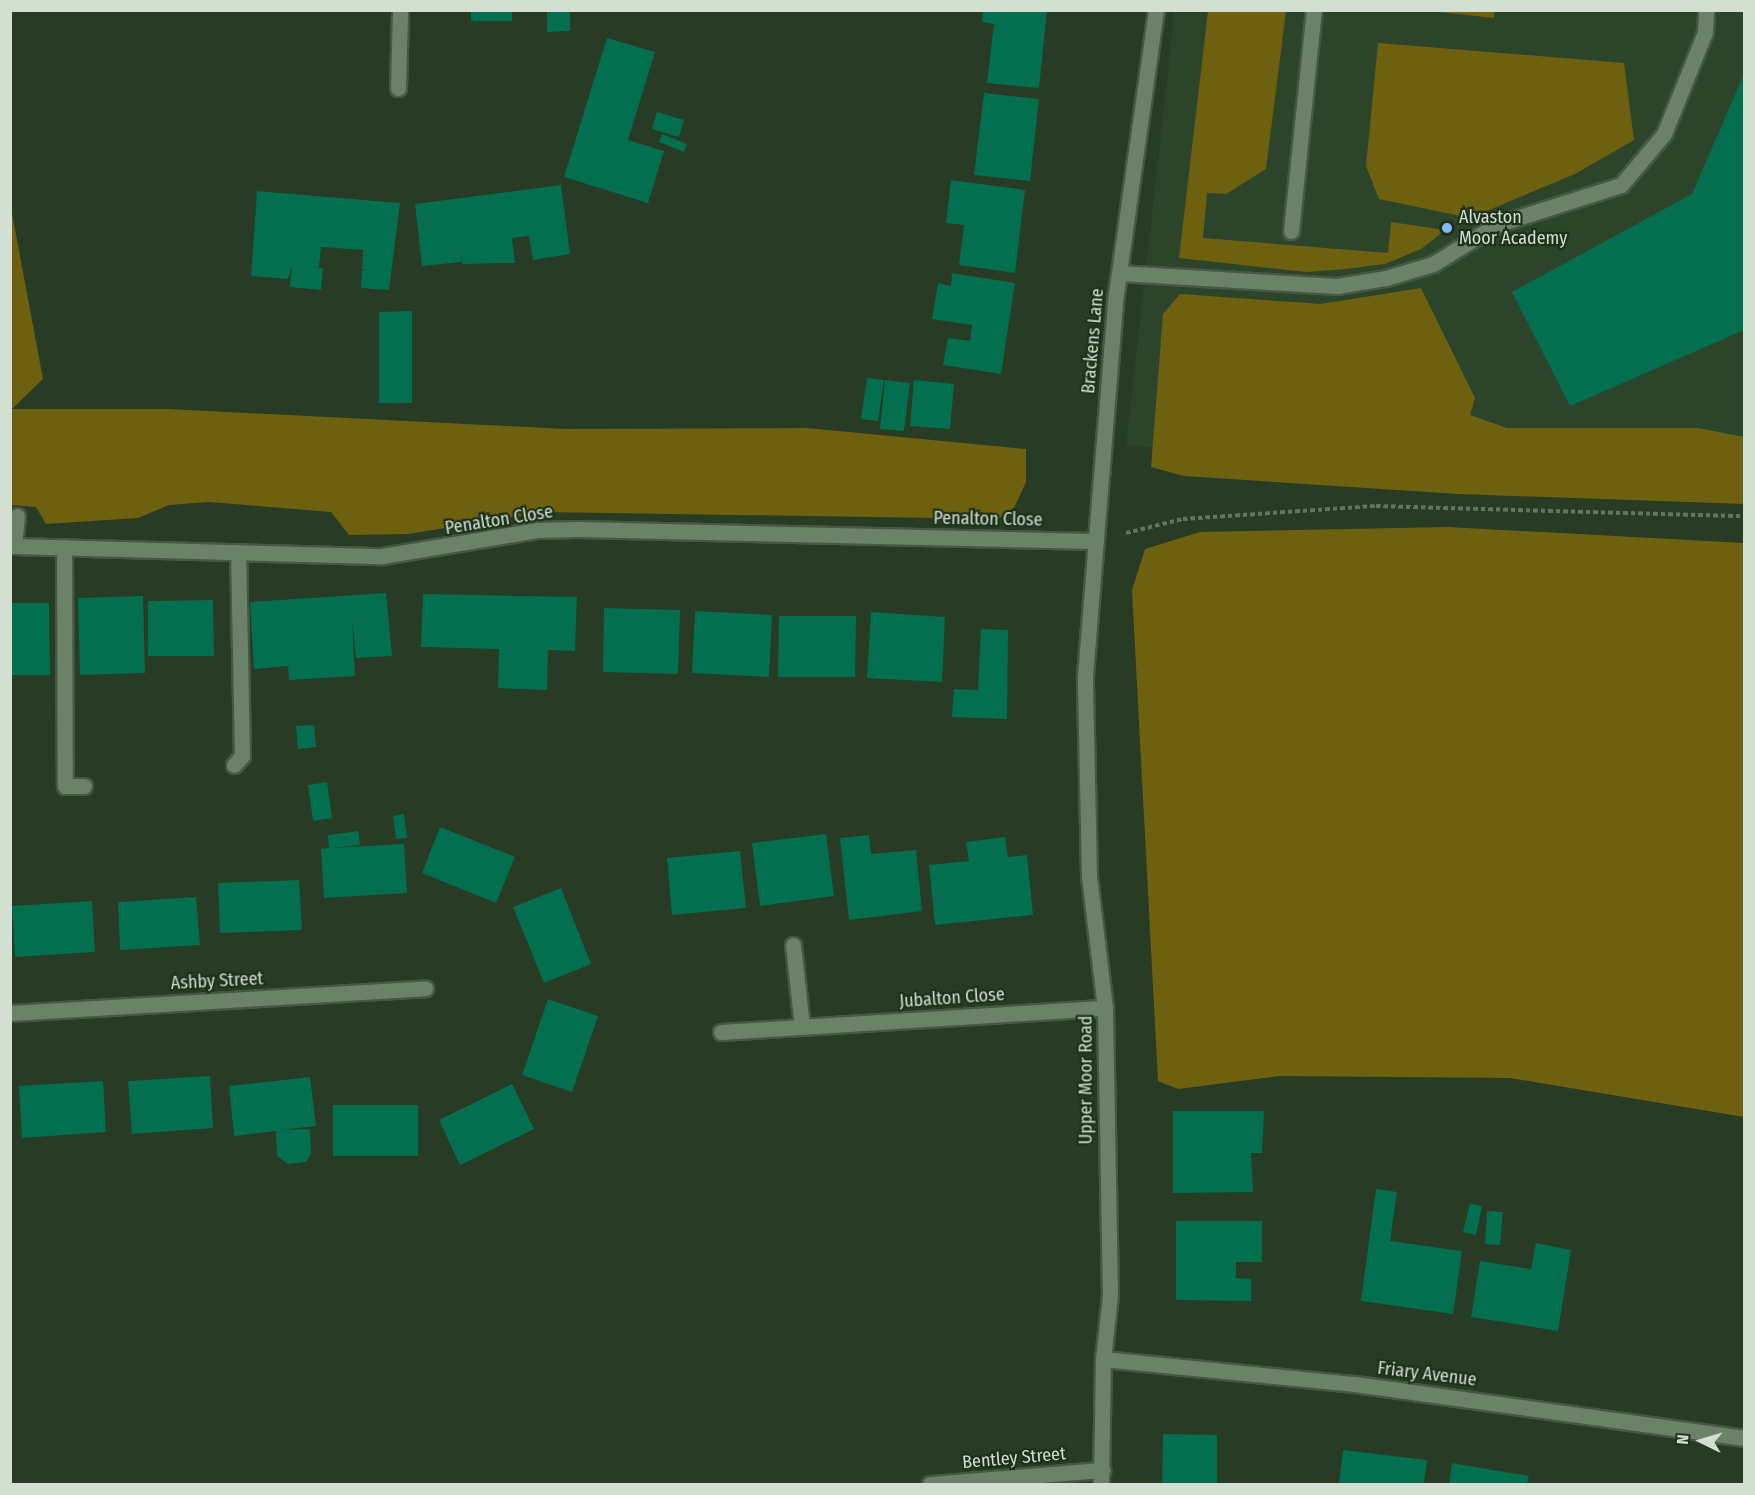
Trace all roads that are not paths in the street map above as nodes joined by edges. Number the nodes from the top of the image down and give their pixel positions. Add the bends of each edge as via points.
1 (400, 10) edge
2 (1156, 10) edge
3 (1314, 10) edge
4 (1706, 10) edge
5 (398, 88) dead end
6 (1292, 231) dead end
7 (1119, 273) junction
8 (17, 516) dead end
9 (1093, 541) junction
10 (64, 547) junction
11 (238, 552) junction
12 (1085, 676) joint
13 (234, 765) dead end
14 (84, 786) dead end
15 (793, 945) dead end
16 (425, 988) dead end
17 (1105, 1008) junction
18 (10, 1013) edge
19 (802, 1027) junction
20 (721, 1032) dead end
21 (1102, 1359) junction
22 (1744, 1438) edge
23 (1102, 1477) edge
24 (930, 1485) edge

1 - 5 street
2 - 7 street, Brackens Lane
3 - 6 street
4 - 7 street via 1705,32 1664,134 1621,185 1498,224 1432,264 1386,278 1327,286
7 - 9 street, Brackens Lane
8 - 10 street, Penalton Close via 14,546
9 - 11 street, Penalton Close via 577,529 537,530 382,556
9 - 12 street, Brackens Lane
10 - 11 street, Penalton Close
10 - 14 street via 65,786
11 - 13 street via 242,756
12 - 17 street, Upper Moor Road via 1089,875
15 - 19 street
16 - 18 street, Ashby Street
17 - 19 street, Jubalton Close
17 - 21 street, Upper Moor Road via 1110,1296
19 - 20 street, Jubalton Close
21 - 22 street, Friary Avenue via 1367,1386
21 - 23 street, Upper Moor Road
23 - 24 street, Bentley Street

